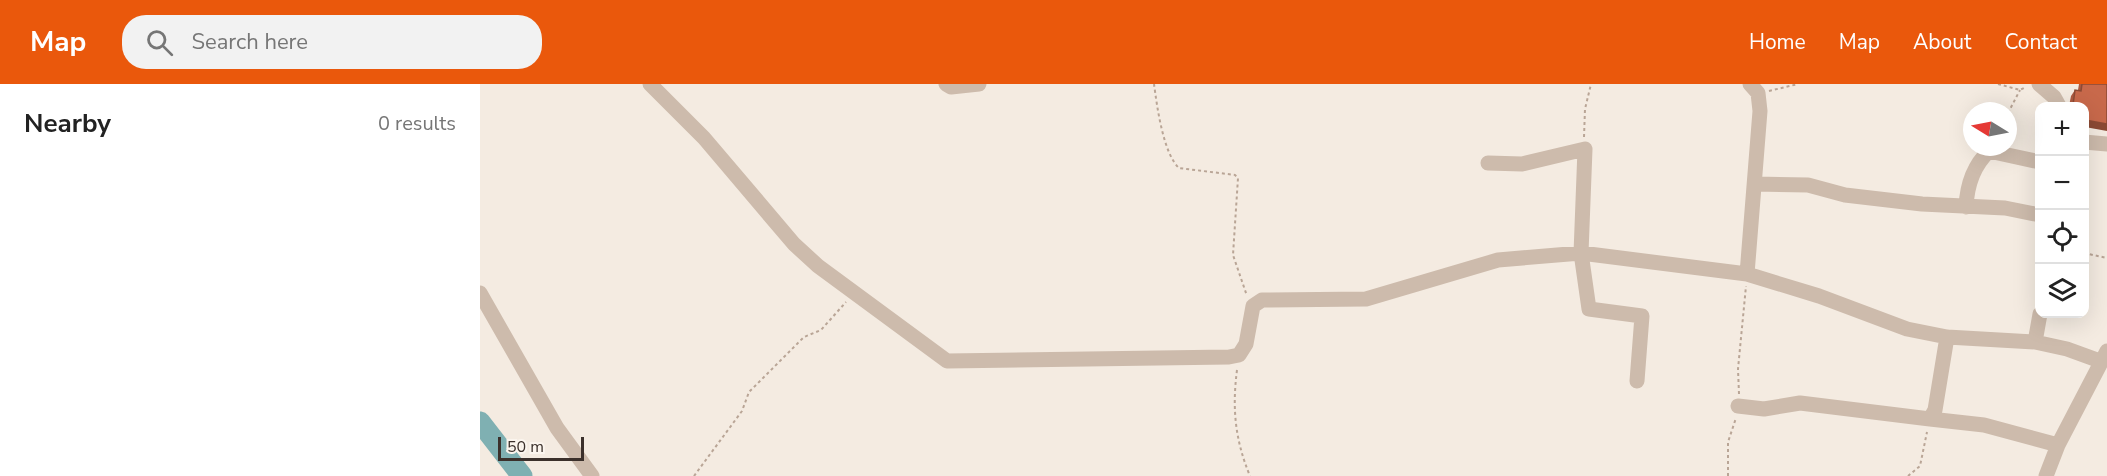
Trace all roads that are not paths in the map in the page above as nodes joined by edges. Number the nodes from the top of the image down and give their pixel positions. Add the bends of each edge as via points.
1 (650, 84) edge
2 (946, 84) edge
3 (979, 84) edge
4 (2039, 84) edge
5 (1754, 88) edge
6 (2057, 102) edge
7 (2089, 142) edge
8 (2107, 144) edge
9 (2035, 161) edge
10 (1488, 163) dead end
11 (1755, 184) junction
12 (1966, 207) junction
13 (2035, 214) edge
14 (1581, 253) junction
15 (1747, 274) junction
16 (480, 293) edge
17 (2039, 318) edge
18 (1947, 337) junction
19 (2035, 342) junction
20 (2103, 356) edge
21 (1637, 381) dead end
22 (1738, 406) road end
23 (1930, 419) junction
24 (2058, 445) junction
25 (592, 476) edge
26 (2046, 476) edge

1 - 14 street via 704,138 794,244 946,361 1239,355 1246,344 1256,303 1269,299 1366,299 1498,260
2 - 3 street
4 - 6 street
5 - 11 street via 1760,111
7 - 8 street
9 - 12 street via 1989,151 1979,160 1968,183
10 - 14 street via 1522,164 1585,149
11 - 12 street via 1808,185 1845,195
11 - 15 street
12 - 13 street via 2006,208
14 - 15 street
14 - 21 street via 1589,309 1642,316
15 - 18 street via 1907,329
16 - 25 street via 557,428
17 - 19 street
18 - 19 street
18 - 23 street via 1935,410
19 - 20 street
20 - 24 street
22 - 23 street via 1764,409 1800,403
23 - 24 street via 1984,425
24 - 26 street

